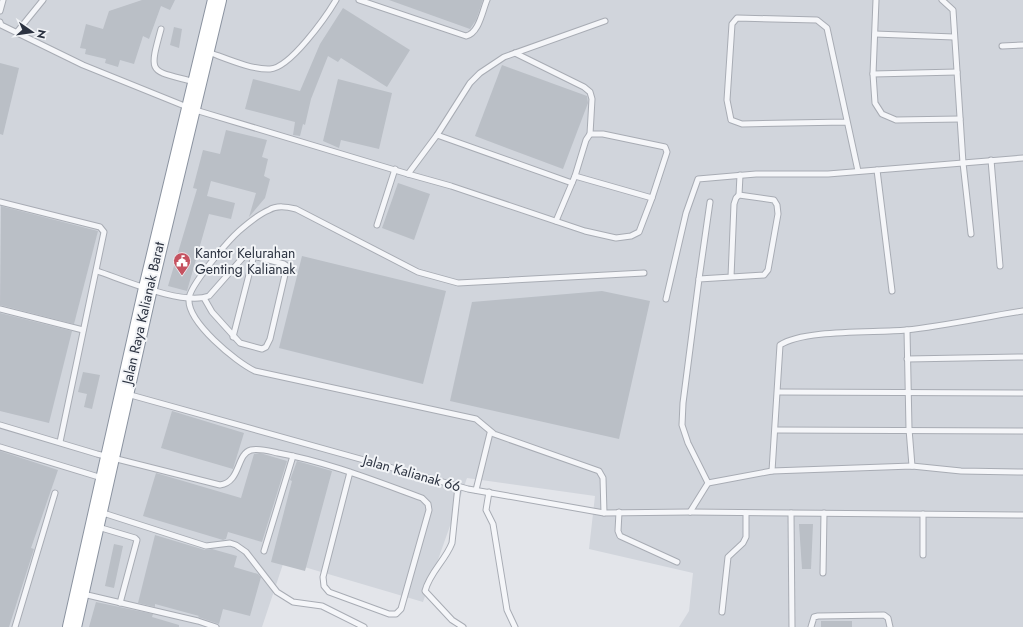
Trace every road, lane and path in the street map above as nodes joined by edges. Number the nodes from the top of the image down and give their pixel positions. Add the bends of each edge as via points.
1 (2, 0) edge
2 (43, 0) edge
3 (217, 0) edge
4 (336, 0) edge
5 (359, 0) edge
6 (487, 0) edge
7 (876, 0) edge
8 (942, 0) edge
9 (0, 11) edge
10 (605, 21) dead end
11 (0, 22) edge
12 (161, 29) dead end
13 (17, 32) junction
14 (875, 34) junction
15 (954, 37) junction
16 (1023, 45) edge
17 (1002, 46) dead end
18 (205, 52) junction
19 (515, 53) junction
20 (957, 72) junction
21 (873, 74) junction
22 (198, 83) junction
23 (192, 109) junction
24 (960, 119) junction
25 (846, 122) junction
26 (590, 134) junction
27 (437, 135) junction
28 (1023, 158) edge
29 (991, 160) junction
30 (963, 163) junction
31 (395, 170) junction
32 (877, 170) junction
33 (858, 171) junction
34 (408, 174) junction
35 (740, 175) junction
36 (575, 176) junction
37 (572, 183) junction
38 (739, 195) junction
39 (652, 198) junction
40 (0, 202) edge
41 (710, 202) dead end
42 (556, 221) junction
43 (377, 225) dead end
44 (971, 234) dead end
45 (254, 255) junction
46 (1000, 266) dead end
47 (97, 271) junction
48 (644, 273) dead end
49 (730, 277) junction
50 (699, 279) junction
51 (148, 288) junction
52 (892, 290) dead end
53 (189, 298) junction
54 (204, 298) junction
55 (666, 299) dead end
56 (0, 309) edge
57 (1023, 311) edge
58 (83, 330) junction
59 (907, 330) junction
60 (233, 337) junction
61 (1023, 357) edge
62 (907, 359) junction
63 (778, 392) junction
64 (908, 392) junction
65 (124, 393) junction
66 (1023, 393) edge
67 (0, 425) edge
68 (909, 429) junction
69 (776, 430) junction
70 (1023, 431) edge
71 (490, 432) junction
72 (60, 442) junction
73 (0, 447) edge
74 (109, 456) junction
75 (292, 456) junction
76 (912, 466) junction
77 (772, 471) junction
78 (350, 472) junction
79 (1023, 472) edge
80 (105, 479) junction
81 (708, 484) junction
82 (458, 486) junction
83 (476, 490) junction
84 (489, 492) junction
85 (55, 493) dead end
86 (619, 512) junction
87 (690, 512) junction
88 (746, 513) junction
89 (791, 513) junction
90 (824, 513) junction
91 (604, 514) junction
92 (923, 514) junction
93 (1023, 515) edge
94 (97, 519) junction
95 (264, 551) dead end
96 (923, 554) dead end
97 (677, 562) dead end
98 (824, 573) dead end
99 (80, 593) junction
100 (120, 603) junction
101 (722, 612) dead end
102 (15, 627) edge
103 (72, 627) edge
104 (216, 627) edge
105 (364, 627) edge
106 (463, 627) edge
107 (515, 627) edge
108 (792, 627) edge
109 (811, 627) edge
110 (890, 627) edge

1 - 9 lane
2 - 13 lane
3 - 18 highway, Jalan Raya Kalianak Barat
4 - 18 lane via 324,20 283,66 259,68
5 - 6 lane via 466,36 472,35 476,30
7 - 14 lane
8 - 15 lane via 953,10
10 - 19 lane
11 - 13 lane via 1,25
12 - 22 lane via 153,58 154,67 161,73
13 - 23 lane via 83,65
14 - 15 lane
14 - 21 lane
15 - 20 lane
16 - 17 lane
18 - 22 highway, Jalan Raya Kalianak Barat
19 - 26 lane via 590,92
19 - 27 lane via 492,64 470,83
20 - 21 lane
20 - 24 lane
21 - 24 lane via 875,102 882,114 896,120
22 - 23 highway, Jalan Raya Kalianak Barat
23 - 31 lane
23 - 51 highway, Jalan Raya Kalianak Barat
24 - 30 lane
25 - 25 lane via 742,124 731,120 727,100 732,24 738,18 818,20 827,28
25 - 33 lane
26 - 36 lane
26 - 39 lane via 610,135 665,147 667,152
27 - 34 lane
27 - 37 lane
28 - 29 lane
29 - 30 lane
29 - 46 lane
30 - 32 lane
30 - 44 lane
31 - 34 lane
31 - 43 lane
32 - 33 lane
32 - 52 lane
33 - 35 lane
34 - 42 lane
35 - 38 lane
35 - 55 lane via 698,179 695,184
36 - 37 lane
36 - 39 lane
37 - 42 lane
38 - 49 lane via 734,204
38 - 49 lane via 774,200 778,214 768,270 764,275
39 - 42 lane via 639,232 631,236 616,238
40 - 47 lane via 101,228 105,235
41 - 50 lane
45 - 54 lane via 244,255 209,296
45 - 60 lane
45 - 60 lane via 287,266 270,338 266,347 262,349 240,343
47 - 51 lane
47 - 58 lane
48 - 53 lane via 458,283 418,272 296,209 285,206 270,209 239,231 195,283
49 - 50 lane
50 - 81 lane via 682,425
51 - 53 lane
51 - 65 highway, Jalan Raya Kalianak Barat
53 - 54 lane
53 - 71 lane via 190,307 197,321 232,356 255,371 476,419
54 - 60 lane
56 - 58 lane
57 - 59 lane
58 - 72 lane
59 - 62 lane
59 - 63 lane via 814,335 788,340 780,345
61 - 62 lane
62 - 64 lane
63 - 64 lane
63 - 69 lane
64 - 66 lane
64 - 68 lane
65 - 74 highway, Jalan Raya Kalianak Barat
65 - 82 lane, Jalan Kalianak 66
67 - 72 lane
68 - 69 lane
68 - 70 lane
68 - 76 lane
69 - 77 lane
71 - 83 lane
71 - 91 lane via 599,471 603,478
72 - 74 lane
73 - 80 lane
74 - 75 lane via 220,484 226,484 233,479 249,451 259,450
74 - 80 highway, Jalan Raya Kalianak Barat
75 - 78 lane
75 - 95 lane
76 - 77 lane
76 - 79 lane via 961,471
77 - 81 lane
78 - 78 lane via 422,498 429,507 401,609 396,614 389,614 329,592 324,586 323,578
80 - 94 highway, Jalan Raya Kalianak Barat
81 - 87 lane
82 - 83 lane, Jalan Kalianak 66
82 - 106 lane via 452,543 449,552 430,578 426,591 452,620
83 - 84 lane, Jalan Kalianak 66
84 - 91 lane, Jalan Kalianak 66
84 - 107 lane via 486,510 493,524 507,610
85 - 102 lane
86 - 87 lane, Jalan Kalianak 66
86 - 91 lane, Jalan Kalianak 66
86 - 97 lane via 620,536
87 - 88 lane, Jalan Kalianak 66
88 - 89 lane, Jalan Kalianak 66
88 - 101 lane via 746,537 728,557
89 - 90 lane, Jalan Kalianak 66
89 - 108 lane
90 - 92 lane, Jalan Kalianak 66
90 - 98 lane
92 - 93 lane, Jalan Kalianak 66
92 - 96 lane
94 - 99 highway, Jalan Raya Kalianak Barat
94 - 100 lane via 137,540
94 - 105 lane via 206,546 230,543 236,545 246,552 277,592 293,602 322,606
99 - 100 lane
99 - 103 highway, Jalan Raya Kalianak Barat
100 - 104 lane
109 - 110 lane via 814,617 818,616 884,615 888,618

